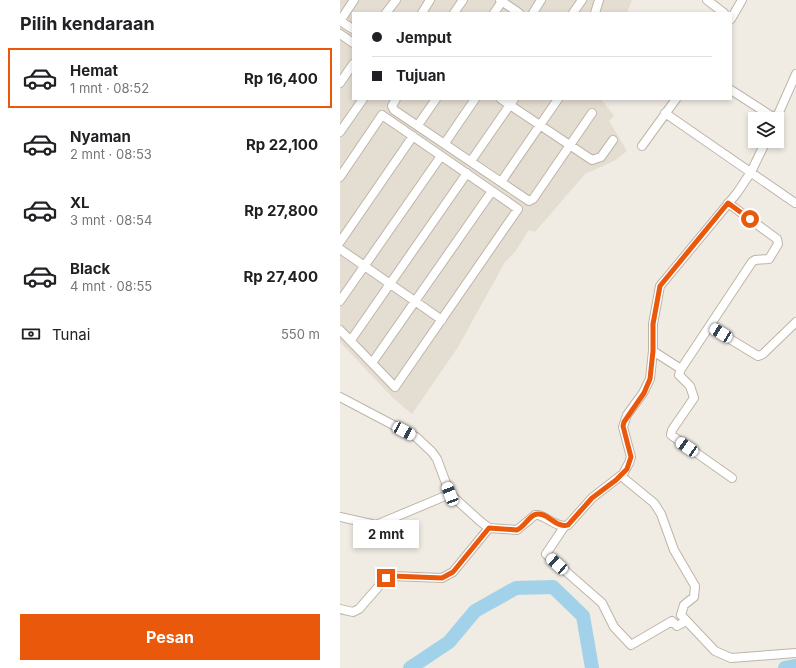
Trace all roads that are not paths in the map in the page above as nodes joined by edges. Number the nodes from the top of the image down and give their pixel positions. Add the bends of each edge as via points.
1 (354, 0) edge
2 (396, 0) edge
3 (430, 0) edge
4 (463, 0) edge
5 (502, 0) edge
6 (541, 0) edge
7 (582, 0) edge
8 (599, 0) edge
9 (707, 0) edge
10 (742, 0) edge
11 (387, 12) edge
12 (423, 12) edge
13 (455, 12) edge
14 (495, 12) edge
15 (518, 12) edge
16 (534, 12) edge
17 (574, 12) edge
18 (596, 12) edge
19 (723, 12) edge
20 (732, 17) edge
21 (340, 21) edge
22 (352, 28) edge
23 (340, 34) edge
24 (352, 42) edge
25 (352, 65) edge
26 (796, 74) edge
27 (340, 83) edge
28 (732, 91) edge
29 (362, 100) edge
30 (395, 100) edge
31 (435, 100) edge
32 (474, 100) edge
33 (557, 100) edge
34 (675, 100) edge
35 (512, 102) edge
36 (765, 112) edge
37 (779, 112) edge
38 (592, 113) dead end
39 (665, 113) junction
40 (418, 125) junction
41 (540, 125) junction
42 (340, 132) edge
43 (413, 136) junction
44 (613, 140) dead end
45 (445, 144) junction
46 (570, 145) junction
47 (642, 146) dead end
48 (763, 148) edge
49 (441, 156) junction
50 (471, 161) junction
51 (751, 172) junction
52 (467, 174) junction
53 (340, 177) edge
54 (501, 182) junction
55 (492, 191) junction
56 (728, 203) junction
57 (795, 204) dead end
58 (340, 242) edge
59 (340, 249) edge
60 (364, 266) junction
61 (390, 284) junction
62 (415, 301) junction
63 (340, 302) edge
64 (442, 320) junction
65 (796, 322) edge
66 (710, 326) junction
67 (340, 330) edge
68 (351, 340) junction
69 (653, 351) junction
70 (372, 363) junction
71 (681, 369) junction
72 (340, 397) edge
73 (621, 476) junction
74 (732, 478) dead end
75 (450, 494) junction
76 (340, 517) edge
77 (564, 527) junction
78 (489, 528) junction
79 (340, 609) edge
80 (686, 620) junction
81 (796, 653) edge

1 - 21 street
2 - 11 street
3 - 12 street
4 - 13 street
5 - 14 street
5 - 15 street
6 - 16 street
7 - 17 street
8 - 18 street
9 - 19 street
10 - 20 street
21 - 22 street
23 - 24 street
25 - 27 street
26 - 37 street
28 - 36 street
29 - 42 street
30 - 40 street via 392,106 394,110
31 - 40 street
32 - 45 street
33 - 41 street
34 - 39 street
35 - 41 street
35 - 50 street
38 - 46 street
39 - 47 street
39 - 51 street
40 - 45 street
41 - 46 street
41 - 54 street
43 - 49 street
43 - 53 street via 382,115
43 - 58 street
44 - 46 street via 596,160
45 - 50 street
46 - 54 street via 531,201
48 - 51 street
49 - 52 street
49 - 60 street
50 - 54 street
51 - 56 street
51 - 57 street
52 - 55 street
52 - 61 street
55 - 62 street
55 - 64 street via 518,209
56 - 66 street via 778,242 769,259 752,262
56 - 69 street via 660,286 653,324
59 - 60 street
60 - 61 street
60 - 63 street
61 - 62 street
61 - 68 street
62 - 64 street
62 - 70 street
64 - 70 street via 395,387
65 - 66 street via 760,355 754,354
66 - 71 street
67 - 68 street
68 - 70 street
69 - 71 street
69 - 73 street via 647,387 624,422 631,457 627,469
71 - 74 street via 680,378 690,386 694,398 672,430 671,436
72 - 75 street via 416,437 437,460
73 - 77 street via 592,498 571,524
73 - 80 street via 654,503 661,514 674,550 695,586 694,597 684,605 681,614
75 - 76 street via 376,525
75 - 78 street
77 - 78 street via 538,514 517,530
77 - 80 street via 546,554 602,603 614,627 631,645 672,621 677,626
78 - 79 street via 447,577 392,576 386,578 359,609 353,612
80 - 81 street via 715,651 731,658

